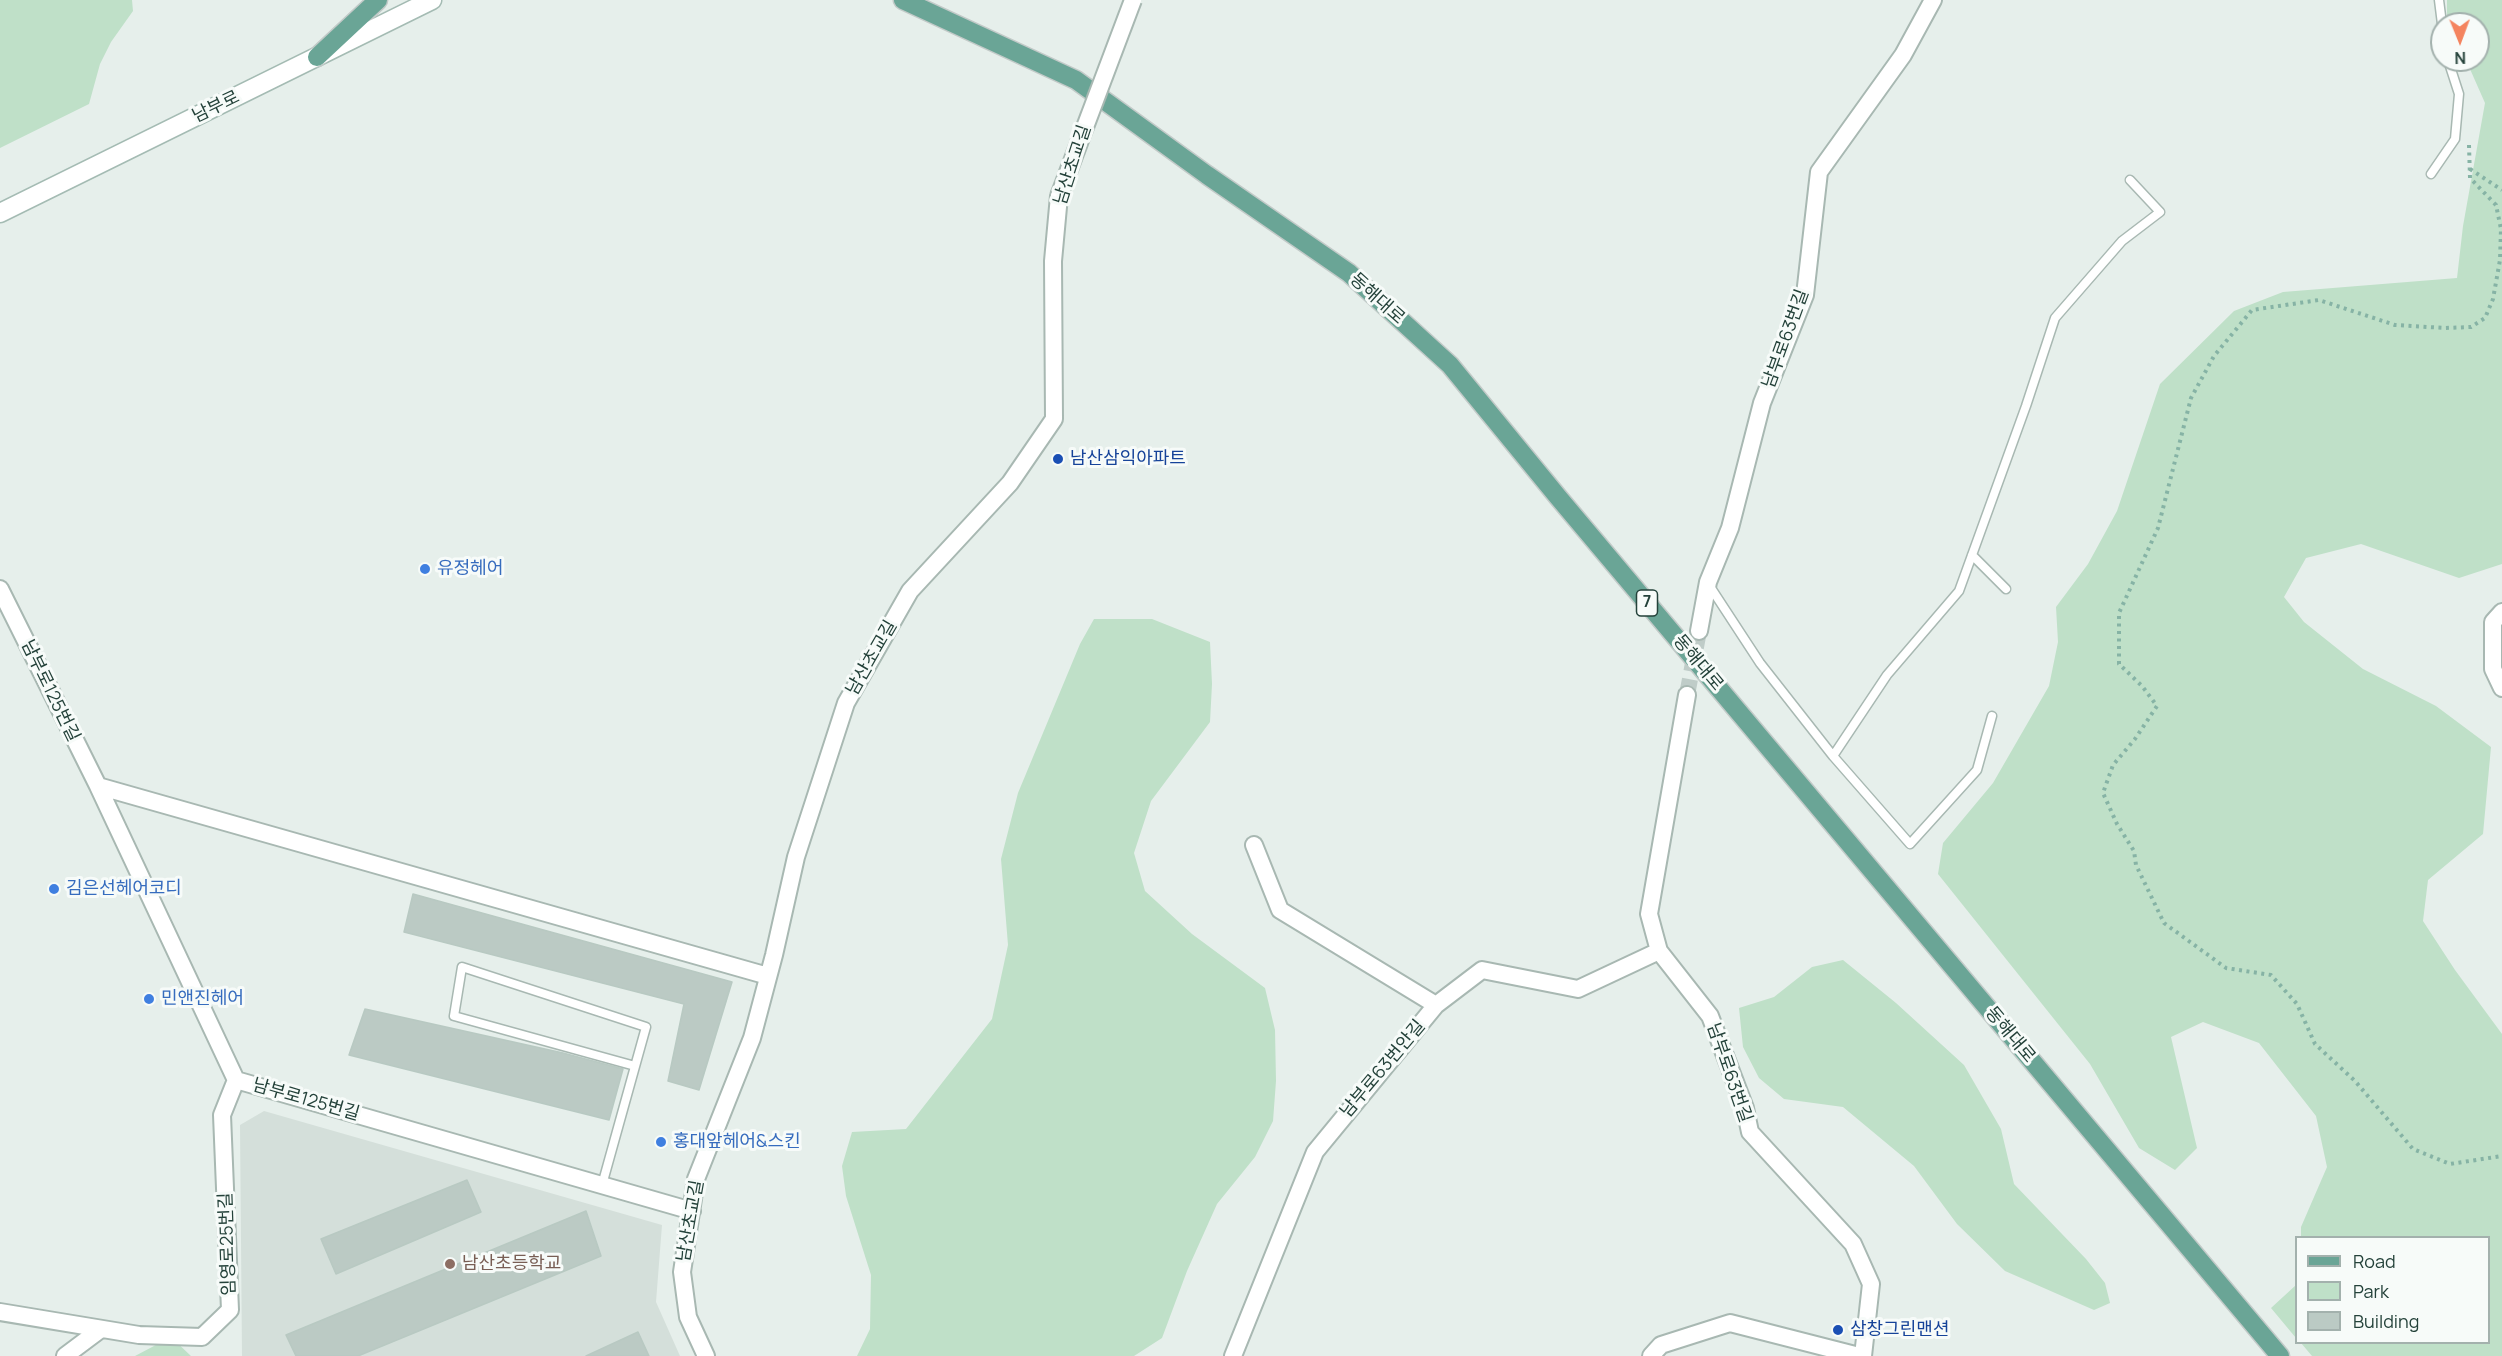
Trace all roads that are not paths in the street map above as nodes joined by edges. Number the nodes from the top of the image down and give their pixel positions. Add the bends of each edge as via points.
1 (378, 0) edge
2 (432, 0) edge
3 (903, 0) edge
4 (1133, 0) edge
5 (1933, 0) edge
6 (317, 57) junction
7 (2452, 72) edge
8 (2431, 174) dead end
9 (2130, 180) dead end
10 (0, 213) edge
11 (1972, 555) junction
12 (1708, 582) junction
13 (0, 589) edge
14 (2006, 589) dead end
15 (2502, 612) edge
16 (1699, 631) tunnel mouth
17 (2502, 688) edge
18 (1687, 695) tunnel mouth
19 (1992, 716) dead end
20 (1833, 756) junction
21 (98, 786) junction
22 (1254, 845) dead end
23 (1659, 951) junction
24 (768, 976) junction
25 (1436, 1005) junction
26 (635, 1066) junction
27 (236, 1080) junction
28 (602, 1185) junction
29 (692, 1210) junction
30 (0, 1312) edge
31 (101, 1329) junction
32 (2276, 1351) edge
33 (65, 1356) edge
34 (706, 1356) edge
35 (1233, 1356) edge
36 (1651, 1356) edge
37 (1861, 1356) edge

1 - 6 main road
2 - 6 street, 남부로
3 - 32 main road, 동해대로 / 7 via 1076,80 1349,273 1450,365
4 - 24 street, 남산초교길, bridge via 1059,196 1053,261 1054,419 1010,483 910,591 846,703 796,857
5 - 12 street, 남부로63번길 via 1903,55 1820,172 1805,295 1762,403 1730,528
6 - 10 street, 남부로
7 - 8 lane via 2459,94 2455,139
9 - 11 lane via 2160,212 2122,241 2055,318
11 - 14 lane
11 - 20 lane via 1959,591 1887,675
12 - 16 street, 남부로63번길
12 - 20 lane via 1760,663
13 - 21 street, 남부로125번길
15 - 17 street via 2493,622 2493,669
18 - 23 street, 남부로63번길 via 1649,914
19 - 20 lane via 1977,770 1910,844
21 - 24 street
21 - 27 street, 남부로125번길
22 - 25 street via 1280,910
23 - 25 street, 남부로63번안길 via 1578,989 1482,970
23 - 37 street, 남부로63번길 via 1710,1016 1745,1108 1750,1132 1853,1244 1871,1284
24 - 29 street, 남산초교길 via 752,1038 696,1179
25 - 35 street, 남부로63번안길 via 1315,1152
26 - 26 lane via 646,1027 462,967 454,1016
26 - 28 lane
27 - 28 street, 남부로125번길
27 - 31 street, 임영로25번길 via 222,1115 230,1310 202,1337
28 - 29 street, 남부로125번길
29 - 34 street, 남산초교길 via 682,1272 688,1317
30 - 31 street, 임영로25번길
31 - 33 street
36 - 37 street via 1661,1345 1730,1323

